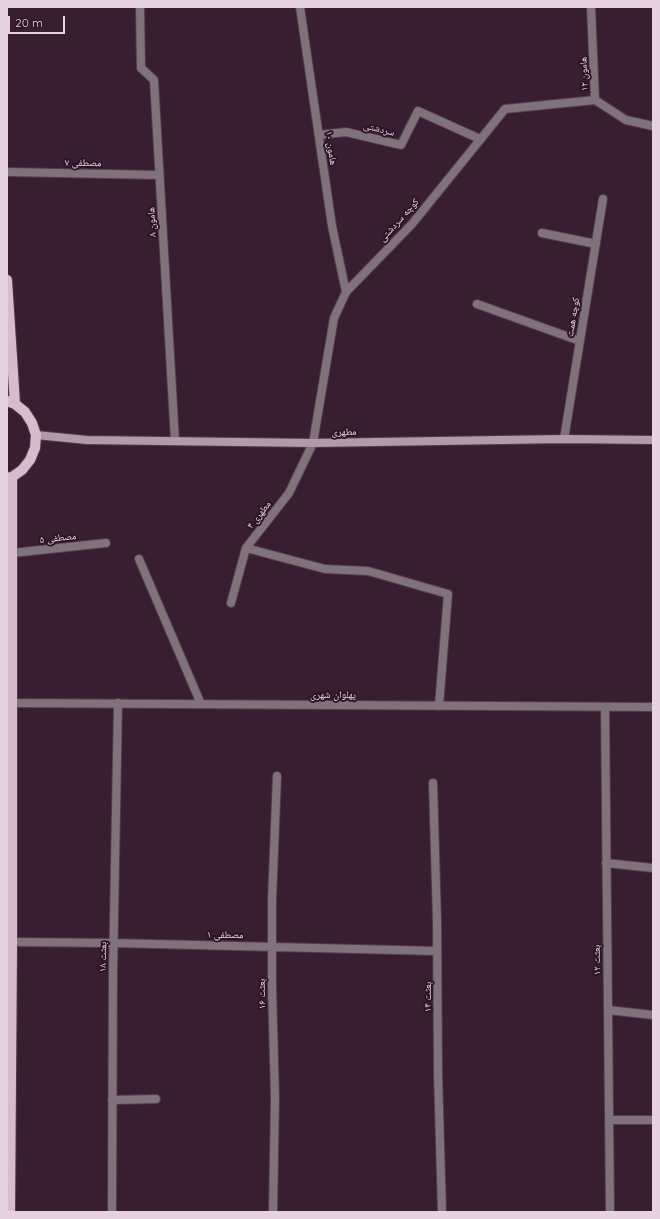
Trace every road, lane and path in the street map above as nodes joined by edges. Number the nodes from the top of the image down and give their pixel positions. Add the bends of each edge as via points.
1 (140, 7) edge
2 (300, 7) edge
3 (591, 7) edge
4 (595, 100) junction
5 (653, 126) edge
6 (319, 135) junction
7 (480, 139) junction
8 (7, 172) edge
9 (159, 175) junction
10 (603, 199) dead end
11 (542, 233) dead end
12 (596, 244) junction
13 (7, 280) edge
14 (346, 292) junction
15 (477, 304) dead end
16 (580, 342) junction
17 (11, 402) edge
18 (36, 435) junction
19 (564, 439) junction
20 (653, 440) edge
21 (175, 441) junction
22 (313, 443) junction
23 (9, 477) edge
24 (106, 543) dead end
25 (246, 548) junction
26 (12, 553) junction
27 (139, 559) dead end
28 (231, 603) dead end
29 (12, 703) junction
30 (118, 703) junction
31 (201, 704) junction
32 (439, 706) junction
33 (605, 707) junction
34 (653, 707) edge
35 (277, 776) dead end
36 (433, 783) dead end
37 (606, 863) junction
38 (653, 868) edge
39 (12, 942) junction
40 (114, 943) junction
41 (272, 946) junction
42 (437, 951) junction
43 (608, 1010) junction
44 (653, 1015) edge
45 (156, 1099) dead end
46 (112, 1100) junction
47 (609, 1120) junction
48 (653, 1120) edge
49 (10, 1212) edge
50 (112, 1212) edge
51 (273, 1212) edge
52 (442, 1212) edge
53 (610, 1212) edge

1 - 9 street, هامون ۸ via 141,68 154,80
2 - 6 street, هامون ۱۰
3 - 4 street, هامون ۱۲
4 - 5 street, هامون ۱۲ via 626,120
4 - 7 street, کوچه سردشتی via 505,109
6 - 7 street, سردشتی via 346,132 401,145 418,111
6 - 14 street, هامون ۱۰ via 332,226
7 - 14 street, کوچه سردشتی via 412,224
8 - 9 street, مصطفی ۷
9 - 21 street, هامون ۸
10 - 12 street, کوچه همت
11 - 12 street
12 - 16 street, کوچه همت
13 - 17 main road
14 - 22 street, کوچه سردشتی via 334,318
15 - 16 street
16 - 19 street, کوچه همت
17 - 18 main road via 25,412
18 - 21 street, مطهری via 87,440
18 - 23 main road via 35,448 30,460 22,470
19 - 20 street, مطهری
19 - 22 street, مطهری
21 - 22 street, مطهری
22 - 25 street, مطهری ۴ via 289,492
23 - 26 main road
24 - 26 street, مصطفی ۵
25 - 28 street, مطهری ۴
25 - 32 street via 325,569 368,571 448,594
26 - 29 main road
27 - 31 street
29 - 30 street, پهلوان شهری
29 - 39 main road
30 - 31 street, پهلوان شهری
30 - 40 street, بعثت ۱۸
31 - 32 street, پهلوان شهری
32 - 33 street, پهلوان شهری
33 - 34 street, پهلوان شهری
33 - 37 street, بعثت ۱۲
35 - 41 street, بعثت ۱۶
36 - 42 street, بعثت ۱۴
37 - 38 street
37 - 43 street, بعثت ۱۲
39 - 40 street, مصطفی ۱
39 - 49 main road
40 - 41 street, مصطفی ۱
40 - 46 street, بعثت ۱۸
41 - 42 street, مصطفی ۱
41 - 51 street, بعثت ۱۶ via 275,1098
42 - 52 street, بعثت ۱۴
43 - 44 street
43 - 47 street, بعثت ۱۲
45 - 46 street
46 - 50 street, بعثت ۱۸
47 - 48 street
47 - 53 street, بعثت ۱۲

